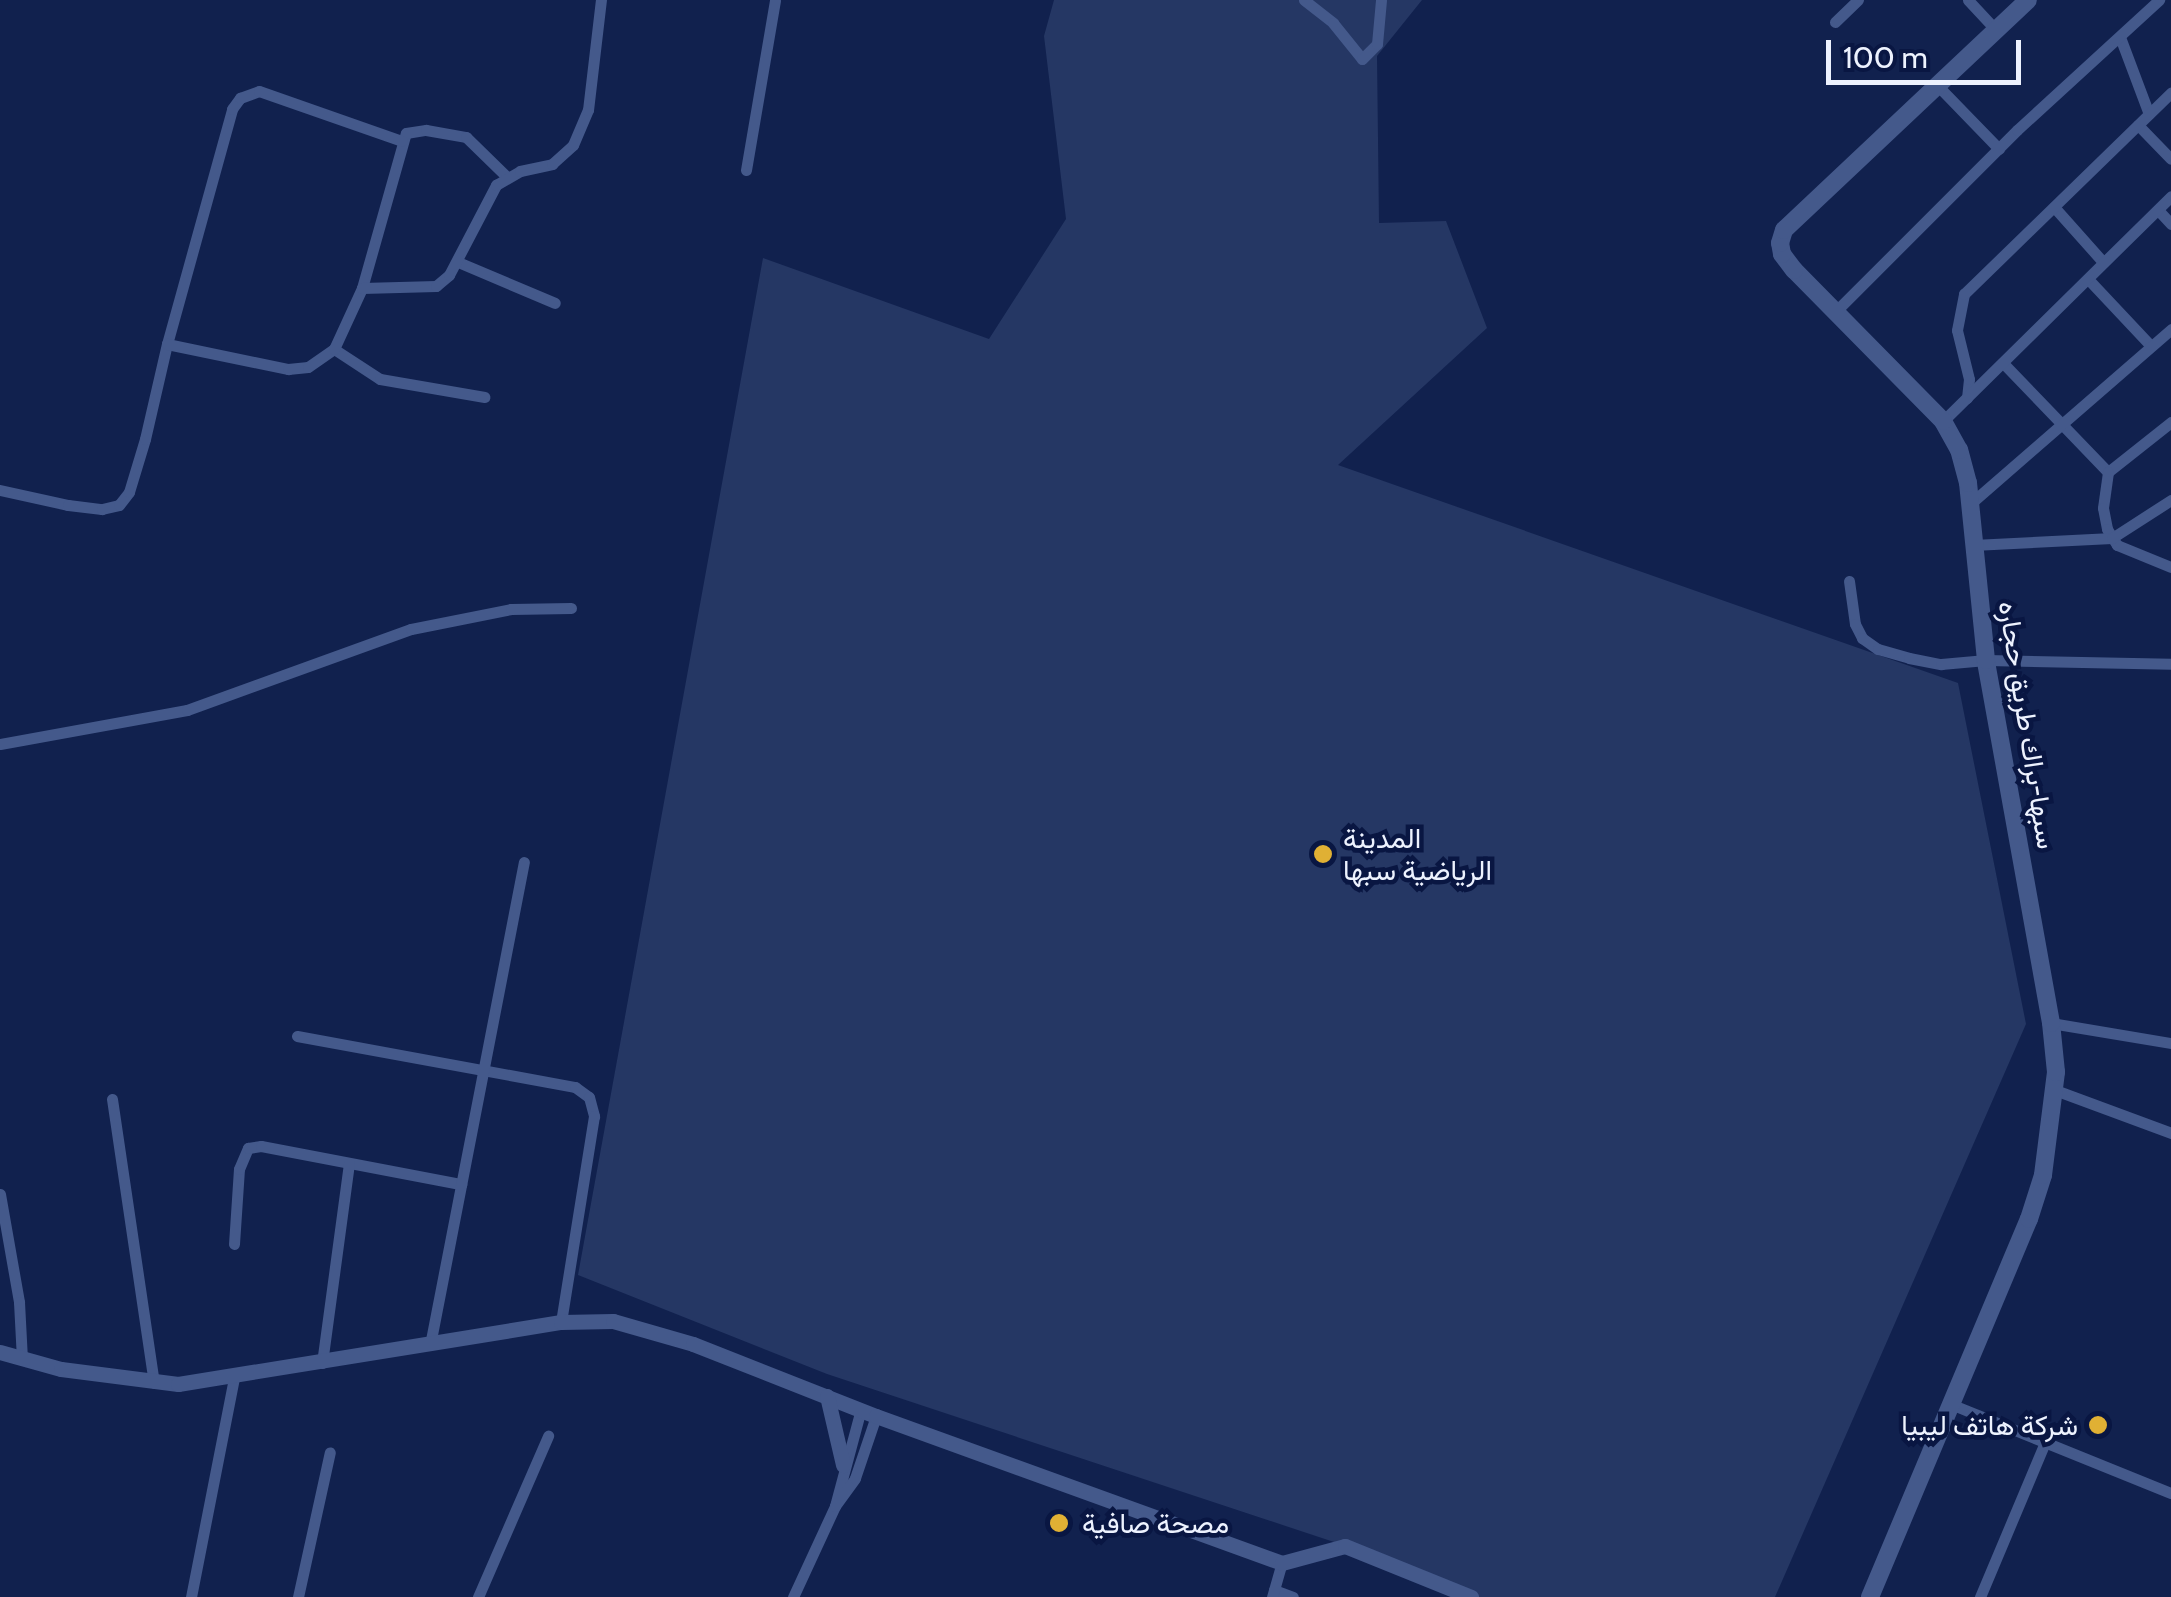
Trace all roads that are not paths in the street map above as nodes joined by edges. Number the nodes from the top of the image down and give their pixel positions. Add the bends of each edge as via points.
1 (601, 0) edge
2 (775, 0) edge
3 (1304, 0) edge
4 (1381, 0) edge
5 (1858, 0) edge
6 (1968, 0) edge
7 (2028, 0) edge
8 (2160, 0) edge
9 (1835, 22) dead end
10 (1996, 30) junction
11 (2120, 37) junction
12 (1937, 85) junction
13 (2171, 93) edge
14 (2149, 114) junction
15 (2138, 125) junction
16 (402, 141) junction
17 (1999, 149) junction
18 (2171, 159) edge
19 (746, 170) dead end
20 (507, 177) junction
21 (2171, 196) edge
22 (2054, 207) junction
23 (2158, 210) junction
24 (2171, 224) edge
25 (458, 262) junction
26 (2103, 262) junction
27 (2088, 278) junction
28 (362, 288) junction
29 (555, 303) dead end
30 (1834, 313) junction
31 (2171, 329) edge
32 (167, 344) junction
33 (2150, 345) junction
34 (334, 349) junction
35 (2004, 364) junction
36 (484, 397) dead end
37 (1967, 398) junction
38 (1942, 421) junction
39 (2061, 422) junction
40 (2171, 422) edge
41 (2108, 472) junction
42 (0, 490) edge
43 (2171, 500) edge
44 (1970, 504) junction
45 (2112, 538) junction
46 (1973, 545) junction
47 (2171, 567) edge
48 (1849, 581) dead end
49 (571, 608) dead end
50 (1986, 660) junction
51 (2171, 664) edge
52 (0, 744) edge
53 (524, 862) dead end
54 (2052, 1023) junction
55 (297, 1036) dead end
56 (2171, 1043) edge
57 (483, 1070) junction
58 (2056, 1090) junction
59 (112, 1099) dead end
60 (2171, 1134) edge
61 (349, 1164) junction
62 (461, 1184) junction
63 (0, 1194) edge
64 (234, 1244) dead end
65 (561, 1322) junction
66 (430, 1345) junction
67 (0, 1352) edge
68 (22, 1360) junction
69 (322, 1363) junction
70 (234, 1377) junction
71 (154, 1383) junction
72 (827, 1396) junction
73 (1953, 1405) junction
74 (868, 1412) junction
75 (548, 1436) dead end
76 (2044, 1445) junction
77 (330, 1452) dead end
78 (843, 1465) junction
79 (2171, 1493) edge
80 (835, 1506) junction
81 (1282, 1563) junction
82 (1273, 1594) edge
83 (191, 1597) edge
84 (298, 1597) edge
85 (478, 1597) edge
86 (793, 1597) edge
87 (1293, 1597) edge
88 (1471, 1597) edge
89 (1870, 1597) edge
90 (1980, 1597) edge

1 - 20 street via 588,110 573,145 552,164
2 - 19 street
3 - 4 street via 1362,59 1377,44
5 - 9 street
6 - 10 street
7 - 10 main road, سبها-براك طريق حجاره
8 - 11 street
10 - 12 main road, سبها-براك طريق حجاره
11 - 14 street
11 - 17 street
12 - 17 street
12 - 30 main road, سبها-براك طريق حجاره via 1782,236 1782,254
13 - 14 street
14 - 15 street
15 - 18 street
15 - 22 street
16 - 20 street via 417,130 466,137
16 - 28 street
16 - 32 street via 260,91 240,98
17 - 30 street
20 - 25 street via 487,196
21 - 23 street
22 - 26 street
22 - 37 street via 1961,298
23 - 24 street
23 - 26 street
25 - 28 street via 436,286
25 - 29 street
26 - 27 street
27 - 33 street
27 - 35 street
28 - 34 street
30 - 38 main road, سبها-براك طريق حجاره
31 - 33 street
32 - 34 street via 288,369 308,367
32 - 42 street via 140,456 119,505 68,506
33 - 39 street
34 - 36 street via 380,379
35 - 37 street
35 - 39 street
37 - 38 street
38 - 44 main road, سبها-براك طريق حجاره via 1959,450
39 - 41 street
39 - 44 street
40 - 41 street
41 - 45 street via 2103,508
43 - 45 street
44 - 46 main road, سبها-براك طريق حجاره
45 - 46 street
45 - 47 street via 2126,552
46 - 50 main road, سبها-براك طريق حجاره
48 - 50 street via 1855,624 1878,649 1941,664
49 - 52 street via 511,609 411,630 188,710
50 - 51 street
50 - 54 main road, سبها-براك طريق حجاره
53 - 57 street
54 - 56 street
54 - 58 main road, سبها-براك طريق حجاره
55 - 57 street
57 - 62 street
57 - 65 street via 574,1087 593,1103
58 - 60 street
58 - 73 main road, سبها-براك طريق حجاره via 2029,1219
59 - 71 street
61 - 62 street
61 - 64 street via 248,1148 239,1169
61 - 69 street
62 - 66 street
63 - 68 street
65 - 66 street
65 - 72 street via 597,1319 646,1328
66 - 69 street
67 - 68 street
68 - 71 street
69 - 70 street
70 - 71 street
70 - 83 street
72 - 74 street
72 - 78 street
73 - 76 street
73 - 89 main road, سبها-براك طريق حجاره
74 - 78 street
74 - 80 street via 855,1478
74 - 81 street
75 - 85 street
76 - 79 street
76 - 90 street
77 - 84 street
78 - 80 street
80 - 86 street
81 - 82 street
81 - 88 street via 1345,1546
82 - 87 street

